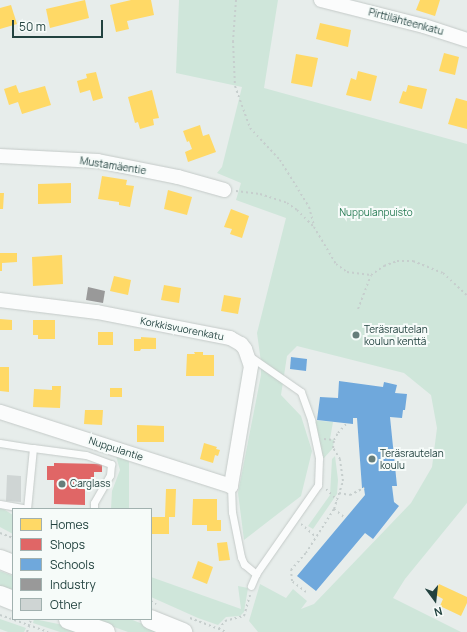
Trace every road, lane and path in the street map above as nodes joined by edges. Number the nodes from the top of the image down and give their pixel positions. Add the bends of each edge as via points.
1 (236, 0) edge
2 (321, 0) edge
3 (467, 40) edge
4 (0, 156) edge
5 (224, 190) joint
6 (314, 227) junction
7 (371, 275) junction
8 (467, 295) edge
9 (0, 300) edge
10 (358, 309) dead end
11 (249, 356) junction
12 (0, 413) edge
13 (347, 423) dead end
14 (0, 443) edge
15 (33, 448) junction
16 (318, 485) junction
17 (231, 486) junction
18 (364, 488) dead end
19 (339, 493) junction
20 (337, 500) junction
21 (0, 504) edge
22 (22, 508) edge
23 (27, 508) edge
24 (94, 508) edge
25 (334, 509) junction
26 (345, 518) dead end
27 (294, 519) junction
28 (0, 533) edge
29 (316, 536) junction
30 (12, 538) edge
31 (0, 558) edge
32 (12, 564) edge
33 (256, 574) junction
34 (251, 586) joint
35 (306, 592) dead end
36 (0, 595) edge
37 (12, 600) edge
38 (0, 615) edge
39 (12, 619) edge
40 (14, 620) edge
41 (31, 620) dead end
42 (71, 620) edge
43 (152, 620) edge
44 (29, 625) junction
45 (219, 629) dead end
46 (27, 632) edge
47 (48, 632) edge
48 (105, 632) edge
49 (183, 632) edge

1 - 6 path via 233,40 236,86 250,128 280,160 310,207
2 - 3 street, Pirttilähteenkatu via 424,26
4 - 5 street, Mustamäentie via 98,161 178,177
5 - 6 path via 260,194 287,203
6 - 7 path via 336,264 347,272
7 - 8 path via 397,261 413,260 443,273
7 - 10 path
9 - 11 street, Korkkisvuorenkatu via 97,312 230,338 241,344
11 - 16 lane via 301,392 311,420 319,458
11 - 17 street via 251,366
12 - 17 street, Nuppulantie
13 - 19 path via 338,433 333,448 340,459 343,481
14 - 15 lane
15 - 23 lane
15 - 24 lane via 86,455 111,464 110,474 94,503
16 - 20 path
16 - 27 lane
17 - 33 lane via 232,512 241,557 244,564
18 - 19 path via 350,495
19 - 20 path
20 - 25 path
21 - 22 lane
25 - 26 path
25 - 29 path
27 - 29 path
27 - 33 lane
28 - 30 path
29 - 35 path via 291,570 292,581
31 - 32 main road
33 - 34 lane
34 - 45 path via 247,613 225,621
36 - 37 main road
38 - 39 path
40 - 44 path
41 - 44 path
42 - 48 main road
43 - 49 main road
44 - 46 path
44 - 47 path

